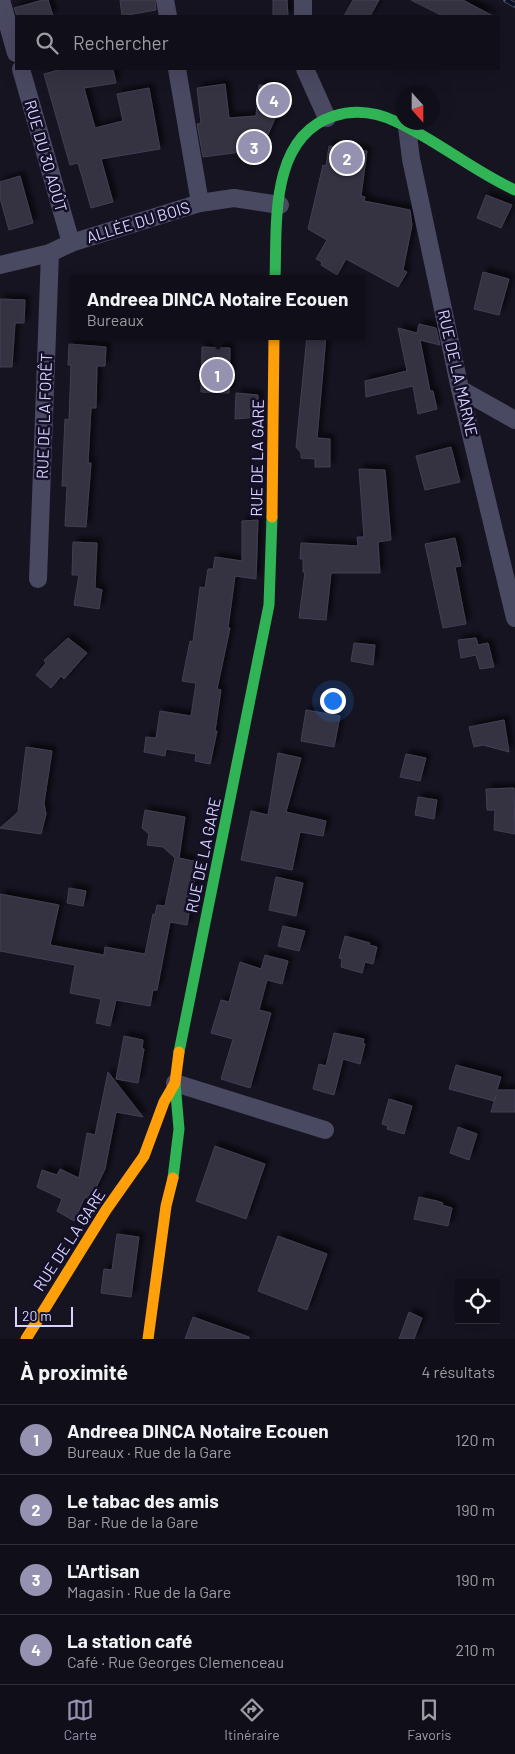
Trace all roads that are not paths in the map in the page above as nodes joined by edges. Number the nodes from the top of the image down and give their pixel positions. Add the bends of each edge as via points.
1 (1, 0) edge
2 (165, 0) edge
3 (303, 0) edge
4 (168, 15) edge
5 (303, 15) edge
6 (15, 49) edge
7 (21, 70) edge
8 (177, 70) edge
9 (305, 70) edge
10 (327, 118) junction
11 (395, 122) edge
12 (407, 130) edge
13 (412, 130) edge
14 (515, 190) edge
15 (200, 203) junction
16 (280, 205) junction
17 (71, 243) junction
18 (50, 253) junction
19 (0, 265) edge
20 (276, 275) edge
21 (274, 340) edge
22 (460, 389) junction
23 (515, 420) edge
24 (38, 579) dead end
25 (515, 618) edge
26 (175, 1083) junction
27 (325, 1130) dead end
28 (144, 1156) junction
29 (152, 1164) dead end
30 (158, 1181) dead end
31 (166, 1206) junction
32 (26, 1339) edge
33 (148, 1339) edge

1 - 6 street
2 - 4 street
3 - 5 street
7 - 17 street, RUE DU 30 AOÛT
8 - 15 street
9 - 10 street
10 - 11 street via 345,111 365,110
10 - 16 street via 305,133 290,154
12 - 22 street, RUE DE LA MARNE via 416,185
13 - 14 street via 494,181
15 - 16 street, ALLÉE DU BOIS via 234,198
15 - 17 street, ALLÉE DU BOIS
16 - 20 street
17 - 18 street, ALLÉE DU BOIS
18 - 19 street, ALLÉE DU BOIS
18 - 24 street, RUE DE LA FORÊT
21 - 26 street, RUE DE LA GARE via 269,605
22 - 23 street
22 - 25 street, RUE DE LA MARNE
26 - 27 street
26 - 28 street, RUE DE LA GARE via 164,1102
26 - 31 street via 180,1107 172,1185
28 - 29 street
28 - 32 street, RUE DE LA GARE via 106,1210
30 - 31 street
31 - 33 street

